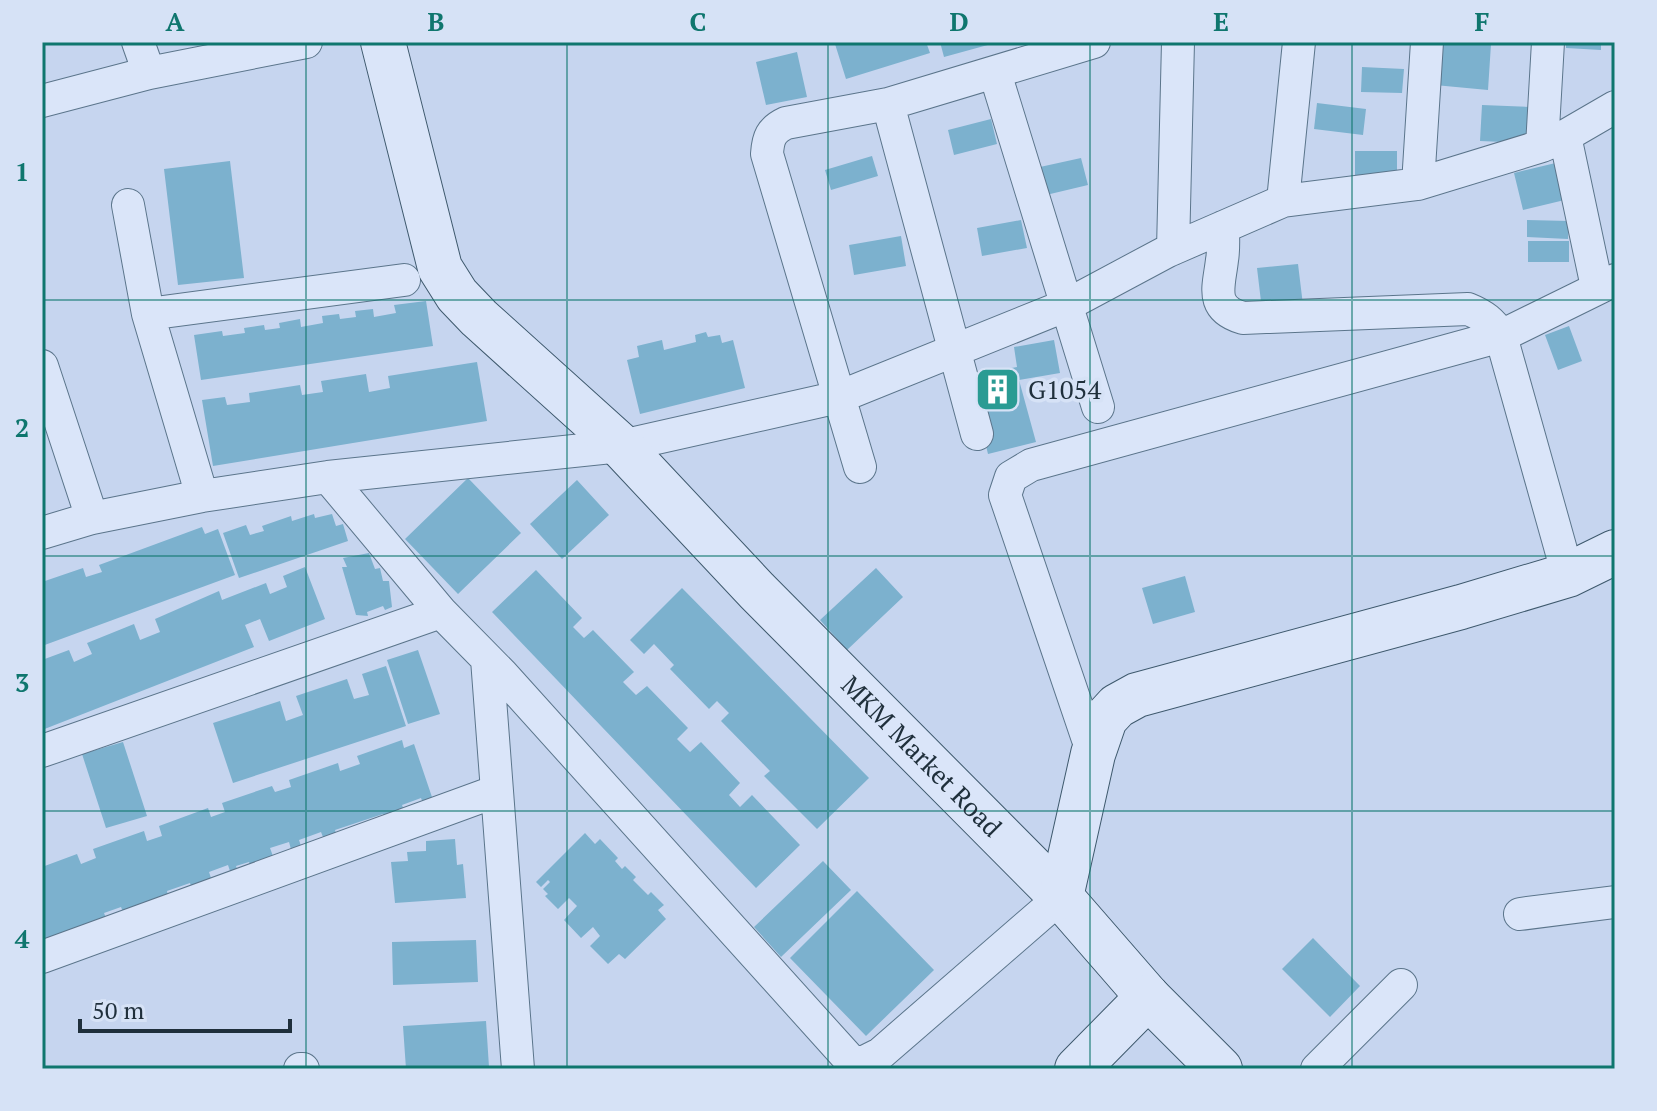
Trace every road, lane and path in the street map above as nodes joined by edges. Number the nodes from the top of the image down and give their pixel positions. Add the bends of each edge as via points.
1 (138, 42) edge
2 (306, 42) edge
3 (383, 42) edge
4 (1094, 42) edge
5 (1178, 42) edge
6 (1299, 42) edge
7 (1427, 42) edge
8 (1548, 42) edge
9 (149, 73) junction
10 (995, 73) junction
11 (42, 101) edge
12 (888, 104) junction
13 (1615, 107) edge
14 (1554, 141) junction
15 (1418, 184) junction
16 (1283, 201) junction
17 (128, 205) dead end
18 (1223, 227) junction
19 (1173, 249) junction
20 (404, 280) dead end
21 (1606, 283) edge
22 (1067, 305) junction
23 (148, 314) junction
24 (1501, 336) junction
25 (955, 352) junction
26 (42, 366) edge
27 (839, 397) junction
28 (1098, 407) dead end
29 (977, 434) dead end
30 (621, 446) junction
31 (860, 467) dead end
32 (328, 477) junction
33 (202, 496) junction
34 (92, 518) junction
35 (42, 533) edge
36 (1615, 552) edge
37 (1568, 575) junction
38 (441, 612) junction
39 (487, 659) junction
40 (42, 751) edge
41 (1093, 754) junction
42 (497, 791) junction
43 (1061, 897) junction
44 (1615, 902) edge
45 (1520, 914) dead end
46 (42, 957) edge
47 (1401, 985) dead end
48 (1158, 1007) junction
49 (518, 1069) edge
50 (1077, 1069) edge
51 (1117, 1069) edge
52 (1220, 1069) edge
53 (1317, 1069) edge

1 - 9 street
2 - 9 street
3 - 30 street, MKM Market Road via 447,283
4 - 10 street
5 - 19 street
6 - 16 street
7 - 15 street
8 - 14 street
9 - 11 street
10 - 12 street
10 - 22 street
12 - 25 street
12 - 27 street via 786,123 768,140 767,154
13 - 14 street
14 - 15 street
14 - 21 street
15 - 16 street
16 - 18 street
17 - 23 street
18 - 19 street
18 - 24 street via 1217,280 1220,303 1230,314 1243,318 1468,309 1493,323
19 - 22 street
20 - 23 street
21 - 24 street
22 - 25 street
22 - 28 street
23 - 33 street
24 - 37 street
24 - 41 street via 1031,465 1011,477 1005,495
25 - 27 street
25 - 29 street
26 - 34 street
27 - 30 street
27 - 31 street
30 - 32 street
30 - 43 street, MKM Market Road
32 - 33 street
32 - 38 street
33 - 34 street
34 - 35 street
36 - 37 street
37 - 41 street via 1137,695 1105,719
38 - 39 street
38 - 40 street
39 - 42 street
39 - 43 street via 850,1060 864,1062 880,1054
41 - 43 street
42 - 46 street
42 - 49 street
43 - 48 street, MKM Market Road
44 - 45 street
47 - 53 street
48 - 50 street
48 - 51 street
48 - 52 street, MKM Market Road

